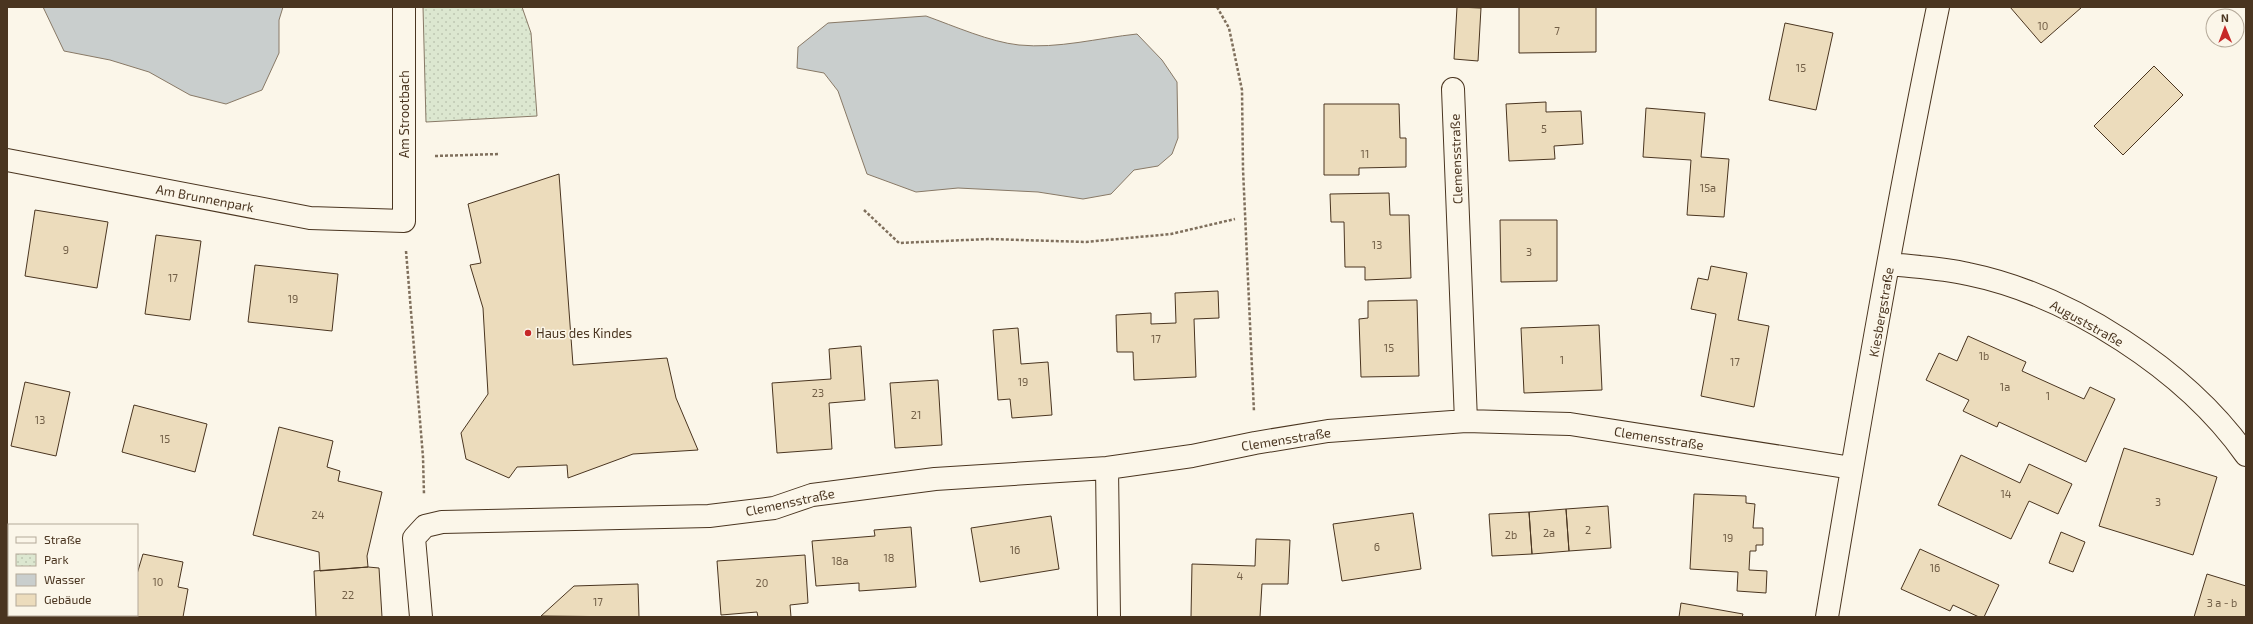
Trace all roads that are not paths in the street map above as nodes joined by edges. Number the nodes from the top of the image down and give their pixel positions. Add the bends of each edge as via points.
1 (404, 7) edge
2 (1938, 7) edge
3 (1453, 89) dead end
4 (7, 160) edge
5 (404, 222) joint
6 (1890, 264) junction
7 (1466, 421) junction
8 (2246, 455) edge
9 (1107, 468) junction
10 (1852, 468) junction
11 (421, 617) edge
12 (1108, 617) edge
13 (1827, 617) edge

1 - 5 street, Am Strootbach
2 - 6 street, Kiesbergstraße
3 - 7 street, Clemensstraße
4 - 5 street, Am Brunnenpark via 310,218
6 - 8 street, Auguststraße via 1968,274 2031,292 2100,327 2159,365 2198,401
6 - 10 street, Kiesbergstraße
7 - 9 street, Clemensstraße via 1328,431 1192,456
7 - 10 street, Clemensstraße via 1570,424
9 - 11 street, Clemensstraße via 935,479 812,495 774,508 709,516 442,522 425,526 414,538
9 - 12 street
10 - 13 street, Kiesbergstraße

